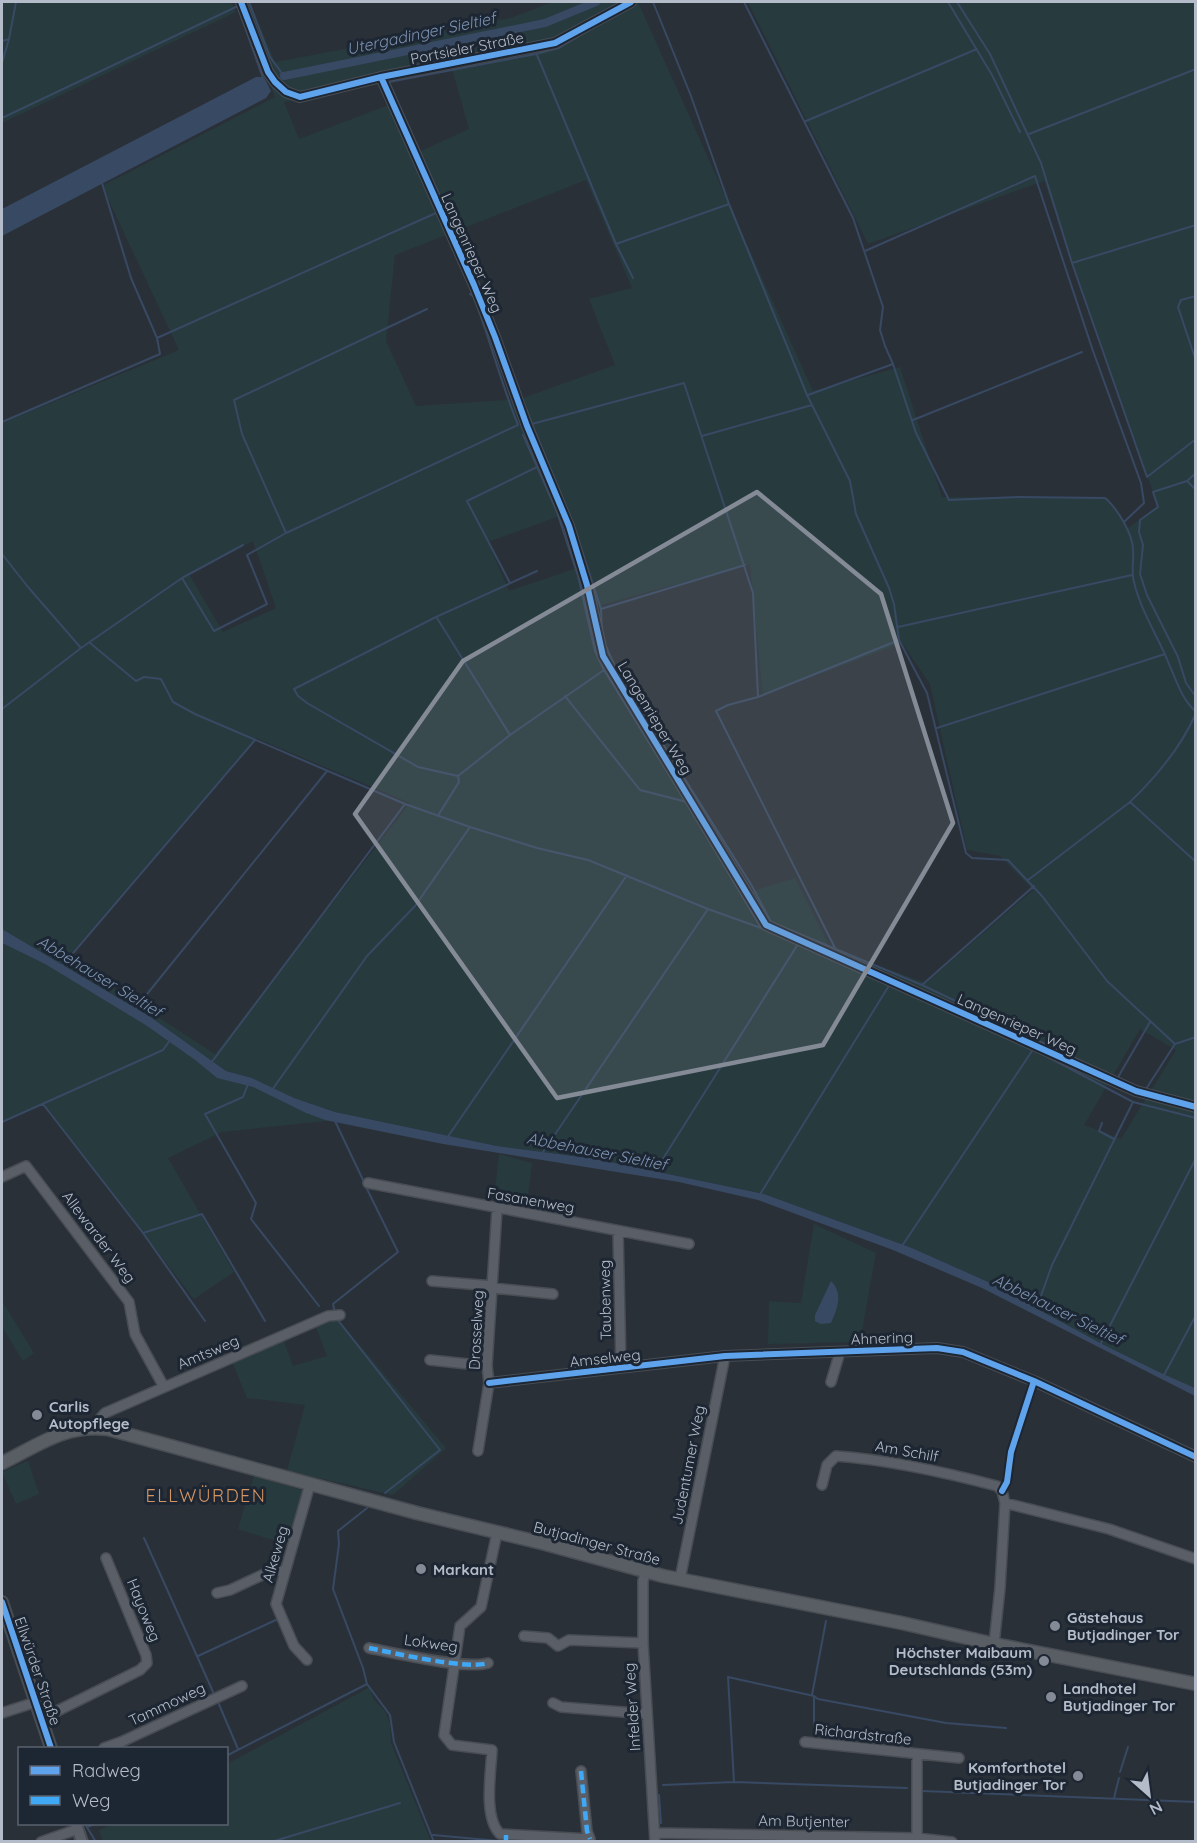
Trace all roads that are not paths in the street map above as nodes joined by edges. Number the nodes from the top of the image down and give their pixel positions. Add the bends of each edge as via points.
1 (241, 2) edge
2 (630, 2) edge
3 (381, 77) junction
4 (1196, 1107) edge
5 (2, 1177) edge
6 (368, 1183) dead end
7 (497, 1209) junction
8 (618, 1231) junction
9 (689, 1245) dead end
10 (432, 1281) dead end
11 (493, 1287) junction
12 (553, 1294) dead end
13 (340, 1315) dead end
14 (840, 1352) junction
15 (724, 1356) junction
16 (430, 1360) dead end
17 (487, 1366) junction
18 (621, 1368) junction
19 (831, 1382) dead end
20 (489, 1383) junction
21 (164, 1387) junction
22 (97, 1428) junction
23 (478, 1451) dead end
24 (1196, 1457) edge
25 (2, 1463) edge
26 (310, 1484) junction
27 (822, 1485) dead end
28 (1005, 1503) junction
29 (497, 1533) junction
30 (106, 1557) dead end
31 (1196, 1559) edge
32 (284, 1572) junction
33 (646, 1572) junction
34 (680, 1579) junction
35 (217, 1593) dead end
36 (2, 1602) edge
37 (524, 1636) dead end
38 (643, 1643) junction
39 (994, 1644) junction
40 (369, 1648) dead end
41 (307, 1660) dead end
42 (488, 1662) dead end
43 (454, 1663) junction
44 (1196, 1684) edge
45 (242, 1686) dead end
46 (36, 1702) junction
47 (553, 1703) dead end
48 (2, 1713) edge
49 (647, 1714) junction
50 (42, 1719) junction
51 (805, 1742) dead end
52 (50, 1747) edge
53 (108, 1747) edge
54 (917, 1755) junction
55 (959, 1758) dead end
56 (581, 1771) dead end
57 (77, 1826) edge
58 (656, 1837) edge
59 (506, 1838) edge
60 (916, 1838) junction
61 (586, 1840) edge
62 (41, 1842) edge
63 (82, 1842) edge
64 (952, 1842) edge

1 - 3 street, Portsieler Straße via 268,72 285,92 300,97
2 - 3 street, Portsieler Straße via 555,43
3 - 4 street, Langenrieper Weg via 474,285 569,526 603,656 766,925 1136,1090
5 - 21 street, Allewarder Weg via 26,1166 40,1184 129,1302 135,1334
6 - 7 street, Fasanenweg
7 - 8 street, Fasanenweg
7 - 11 street, Drosselweg
8 - 9 street, Fasanenweg
8 - 18 street, Taubenweg
10 - 11 street
11 - 12 street
11 - 17 street, Drosselweg
13 - 21 street, Amtsweg
14 - 15 street, Ahnering
14 - 19 street
14 - 24 street, Ahnering via 937,1348 963,1352
15 - 18 street, Amselweg
15 - 34 street, Judentumer Weg
16 - 17 street
17 - 20 street, Drosselweg
18 - 20 street, Amselweg
20 - 23 street, Drosselweg
21 - 22 street, Amtsweg via 105,1413
22 - 25 main road, Butjadinger Straße via 47,1438
22 - 26 main road, Butjadinger Straße
26 - 29 main road, Butjadinger Straße
26 - 32 street, Alkeweg
27 - 28 street, Am Schilf via 827,1465 836,1456 864,1458 997,1486
28 - 31 street via 1109,1529
28 - 39 street
29 - 33 main road, Butjadinger Straße
29 - 43 street via 481,1607 460,1626
30 - 50 street, Hayoweg via 147,1663
32 - 35 street via 273,1570
32 - 41 street, Alkeweg via 276,1604 294,1646
33 - 34 main road, Butjadinger Straße
33 - 38 street, Infelder Weg
34 - 39 main road, Butjadinger Straße
36 - 46 street, Ellwürder Straße
37 - 38 street via 548,1638 558,1646 569,1640
38 - 49 street, Infelder Weg
39 - 44 main road, Butjadinger Straße
40 - 43 street, Lokweg
42 - 43 street, Lokweg
43 - 59 street via 444,1735 452,1745 492,1750 490,1807 496,1829
45 - 53 street, Tammoweg
46 - 48 street
46 - 50 street, Ellwürder Straße
47 - 49 street via 561,1707
49 - 58 street, Infelder Weg
50 - 52 street, Ellwürder Straße
51 - 54 street, Richardstraße
54 - 55 street, Richardstraße
54 - 60 street, Richardstraße
56 - 61 street
57 - 62 street
57 - 63 street
58 - 60 street, Am Butjenter
59 - 61 street
60 - 64 street, Am Butjenter

